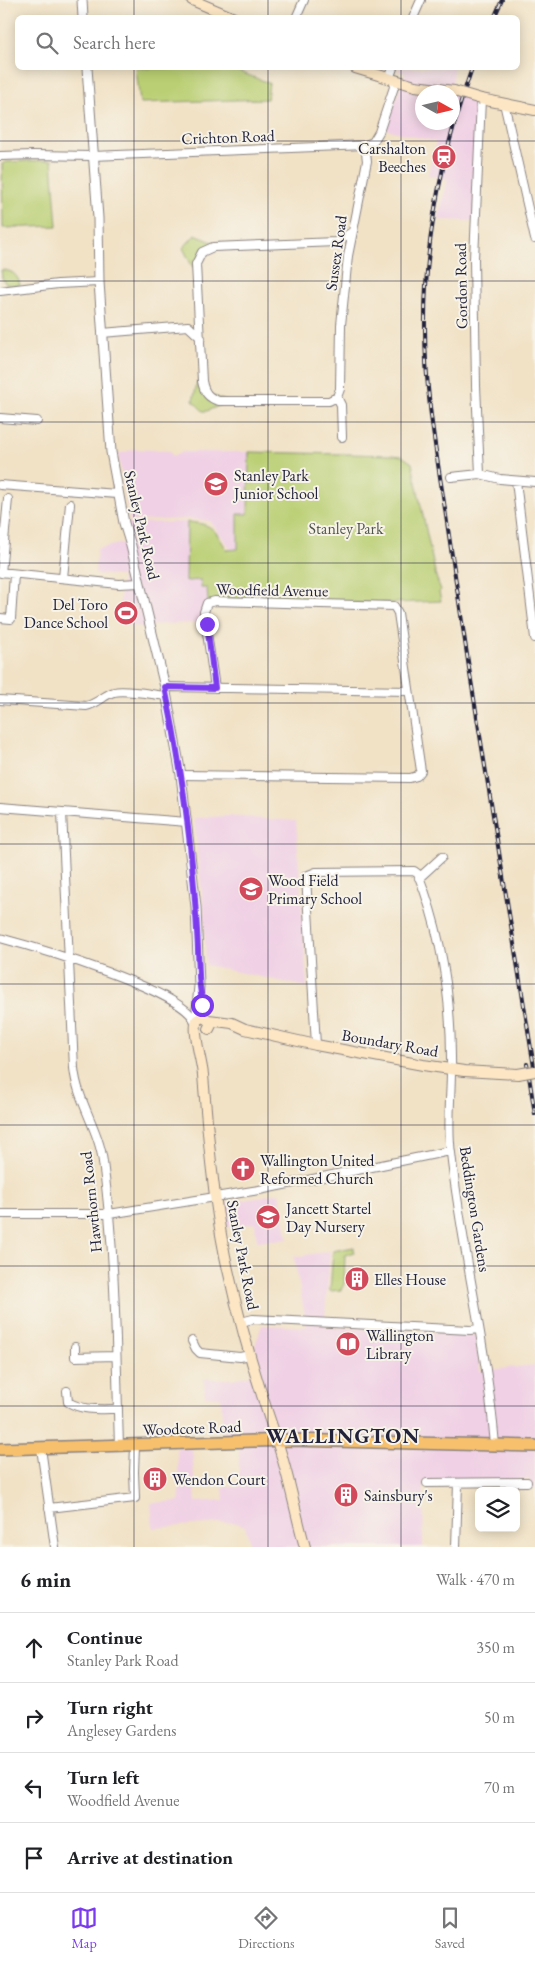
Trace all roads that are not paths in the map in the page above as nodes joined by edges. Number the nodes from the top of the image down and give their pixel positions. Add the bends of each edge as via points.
1 (82, 0) edge
2 (192, 0) edge
3 (304, 0) edge
4 (420, 0) edge
5 (82, 15) edge
6 (227, 15) edge
7 (297, 15) edge
8 (414, 15) edge
9 (87, 70) edge
10 (361, 70) edge
11 (393, 70) edge
12 (392, 80) junction
13 (482, 98) junction
14 (504, 103) junction
15 (535, 110) edge
16 (365, 145) junction
17 (0, 156) edge
18 (92, 156) junction
19 (352, 232) junction
20 (535, 239) edge
21 (336, 242) junction
22 (348, 256) junction
23 (99, 282) junction
24 (0, 290) edge
25 (199, 314) junction
26 (188, 326) junction
27 (102, 333) junction
28 (201, 338) junction
29 (337, 397) junction
30 (0, 418) edge
31 (37, 421) dead end
32 (342, 437) dead end
33 (480, 474) junction
34 (451, 477) dead end
35 (516, 481) junction
36 (535, 482) edge
37 (0, 485) edge
38 (118, 494) junction
39 (8, 499) dead end
40 (70, 504) dead end
41 (1, 572) edge
42 (14, 574) junction
43 (63, 578) junction
44 (140, 583) junction
45 (0, 618) edge
46 (535, 638) edge
47 (215, 688) junction
48 (166, 691) junction
49 (409, 691) junction
50 (0, 700) edge
51 (181, 775) junction
52 (0, 807) edge
53 (62, 812) junction
54 (187, 822) junction
55 (442, 857) dead end
56 (419, 878) junction
57 (0, 938) edge
58 (70, 958) junction
59 (203, 1024) junction
60 (316, 1045) junction
61 (451, 1070) junction
62 (534, 1071) edge
63 (450, 1151) junction
64 (217, 1198) junction
65 (0, 1214) edge
66 (109, 1214) junction
67 (241, 1322) junction
68 (479, 1329) junction
69 (192, 1341) dead end
70 (75, 1347) dead end
71 (250, 1355) junction
72 (116, 1356) junction
73 (67, 1391) dead end
74 (118, 1409) junction
75 (277, 1441) junction
76 (495, 1445) junction
77 (119, 1446) junction
78 (135, 1446) junction
79 (535, 1446) edge
80 (41, 1448) junction
81 (0, 1449) edge
82 (527, 1482) dead end
83 (427, 1483) dead end
84 (458, 1483) junction
85 (49, 1508) junction
86 (55, 1547) edge
87 (305, 1547) edge
88 (456, 1547) edge

1 - 5 street
2 - 6 main road
3 - 7 street
4 - 8 street
9 - 18 street, Stanley Park Road
10 - 12 main road
11 - 12 street
12 - 13 main road, bridge
12 - 16 street via 379,132 373,142
13 - 14 main road
13 - 33 street, Gordon Road via 474,259
14 - 15 main road
14 - 20 street
16 - 18 street, Crichton Road
16 - 19 street, Sussex Road via 367,161
17 - 18 street, Crichton Road
18 - 23 street, Stanley Park Road via 98,218
19 - 21 street
19 - 22 street, Sussex Road
21 - 22 street
21 - 25 street via 207,249 196,264
22 - 29 street, Sussex Road via 341,325 340,393
23 - 24 street
23 - 27 street, Stanley Park Road
25 - 26 street
25 - 28 street
26 - 27 street
26 - 28 street
27 - 38 street, Stanley Park Road via 111,452
28 - 29 street via 204,388 212,399 329,401
29 - 32 street, Sussex Road via 341,406
30 - 31 street
33 - 34 street
33 - 35 street
35 - 36 street
35 - 46 street
37 - 38 street
38 - 44 street, Stanley Park Road
39 - 41 street
40 - 43 street
41 - 42 street
42 - 43 street
42 - 45 street via 11,619
43 - 44 street
44 - 48 street, Stanley Park Road
47 - 48 street
47 - 49 street
47 - 49 street, Woodfield Avenue via 204,612 207,603 215,601 394,606 398,614
48 - 50 street via 117,692 86,706
48 - 51 street, Stanley Park Road
49 - 51 street via 421,768 417,776
51 - 54 street, Stanley Park Road
52 - 53 street
53 - 54 street
53 - 58 street, Hawthorn Road
54 - 59 street, Stanley Park Road
55 - 56 street
56 - 60 street via 410,870 316,872 306,876
56 - 61 street, Beddington Gardens via 431,912 445,972 450,1010
57 - 58 street
58 - 59 street via 126,979 183,1007
58 - 66 street, Hawthorn Road via 75,1079 100,1146
59 - 60 main road, Boundary Road via 232,1023 245,1029
59 - 64 main road, Stanley Park Road via 202,1070
60 - 61 main road, Boundary Road
61 - 62 main road, Boundary Road, bridge via 495,1074
61 - 63 street, Beddington Gardens
63 - 64 street
63 - 68 street, Beddington Gardens
64 - 66 street
64 - 67 main road, Stanley Park Road via 224,1253
65 - 66 street
66 - 72 street, Hawthorn Road
67 - 68 street via 259,1319
67 - 71 main road, Stanley Park Road
68 - 76 street, Beddington Gardens
69 - 71 street via 203,1354
70 - 72 street via 75,1357
71 - 75 main road, Stanley Park Road
72 - 74 street, Hawthorn Road
73 - 74 street via 68,1402 79,1406
74 - 77 street, Hawthorn Road
75 - 76 main road, Woodcote Road
75 - 78 main road, Woodcote Road
75 - 87 main road, Stanley Park Road
76 - 79 main road, Woodcote Road
77 - 78 main road, Woodcote Road
77 - 80 main road, Woodcote Road
78 - 85 street via 135,1498
80 - 81 main road, Woodcote Road
80 - 85 street
82 - 84 street
83 - 84 street
84 - 88 street
85 - 86 street

